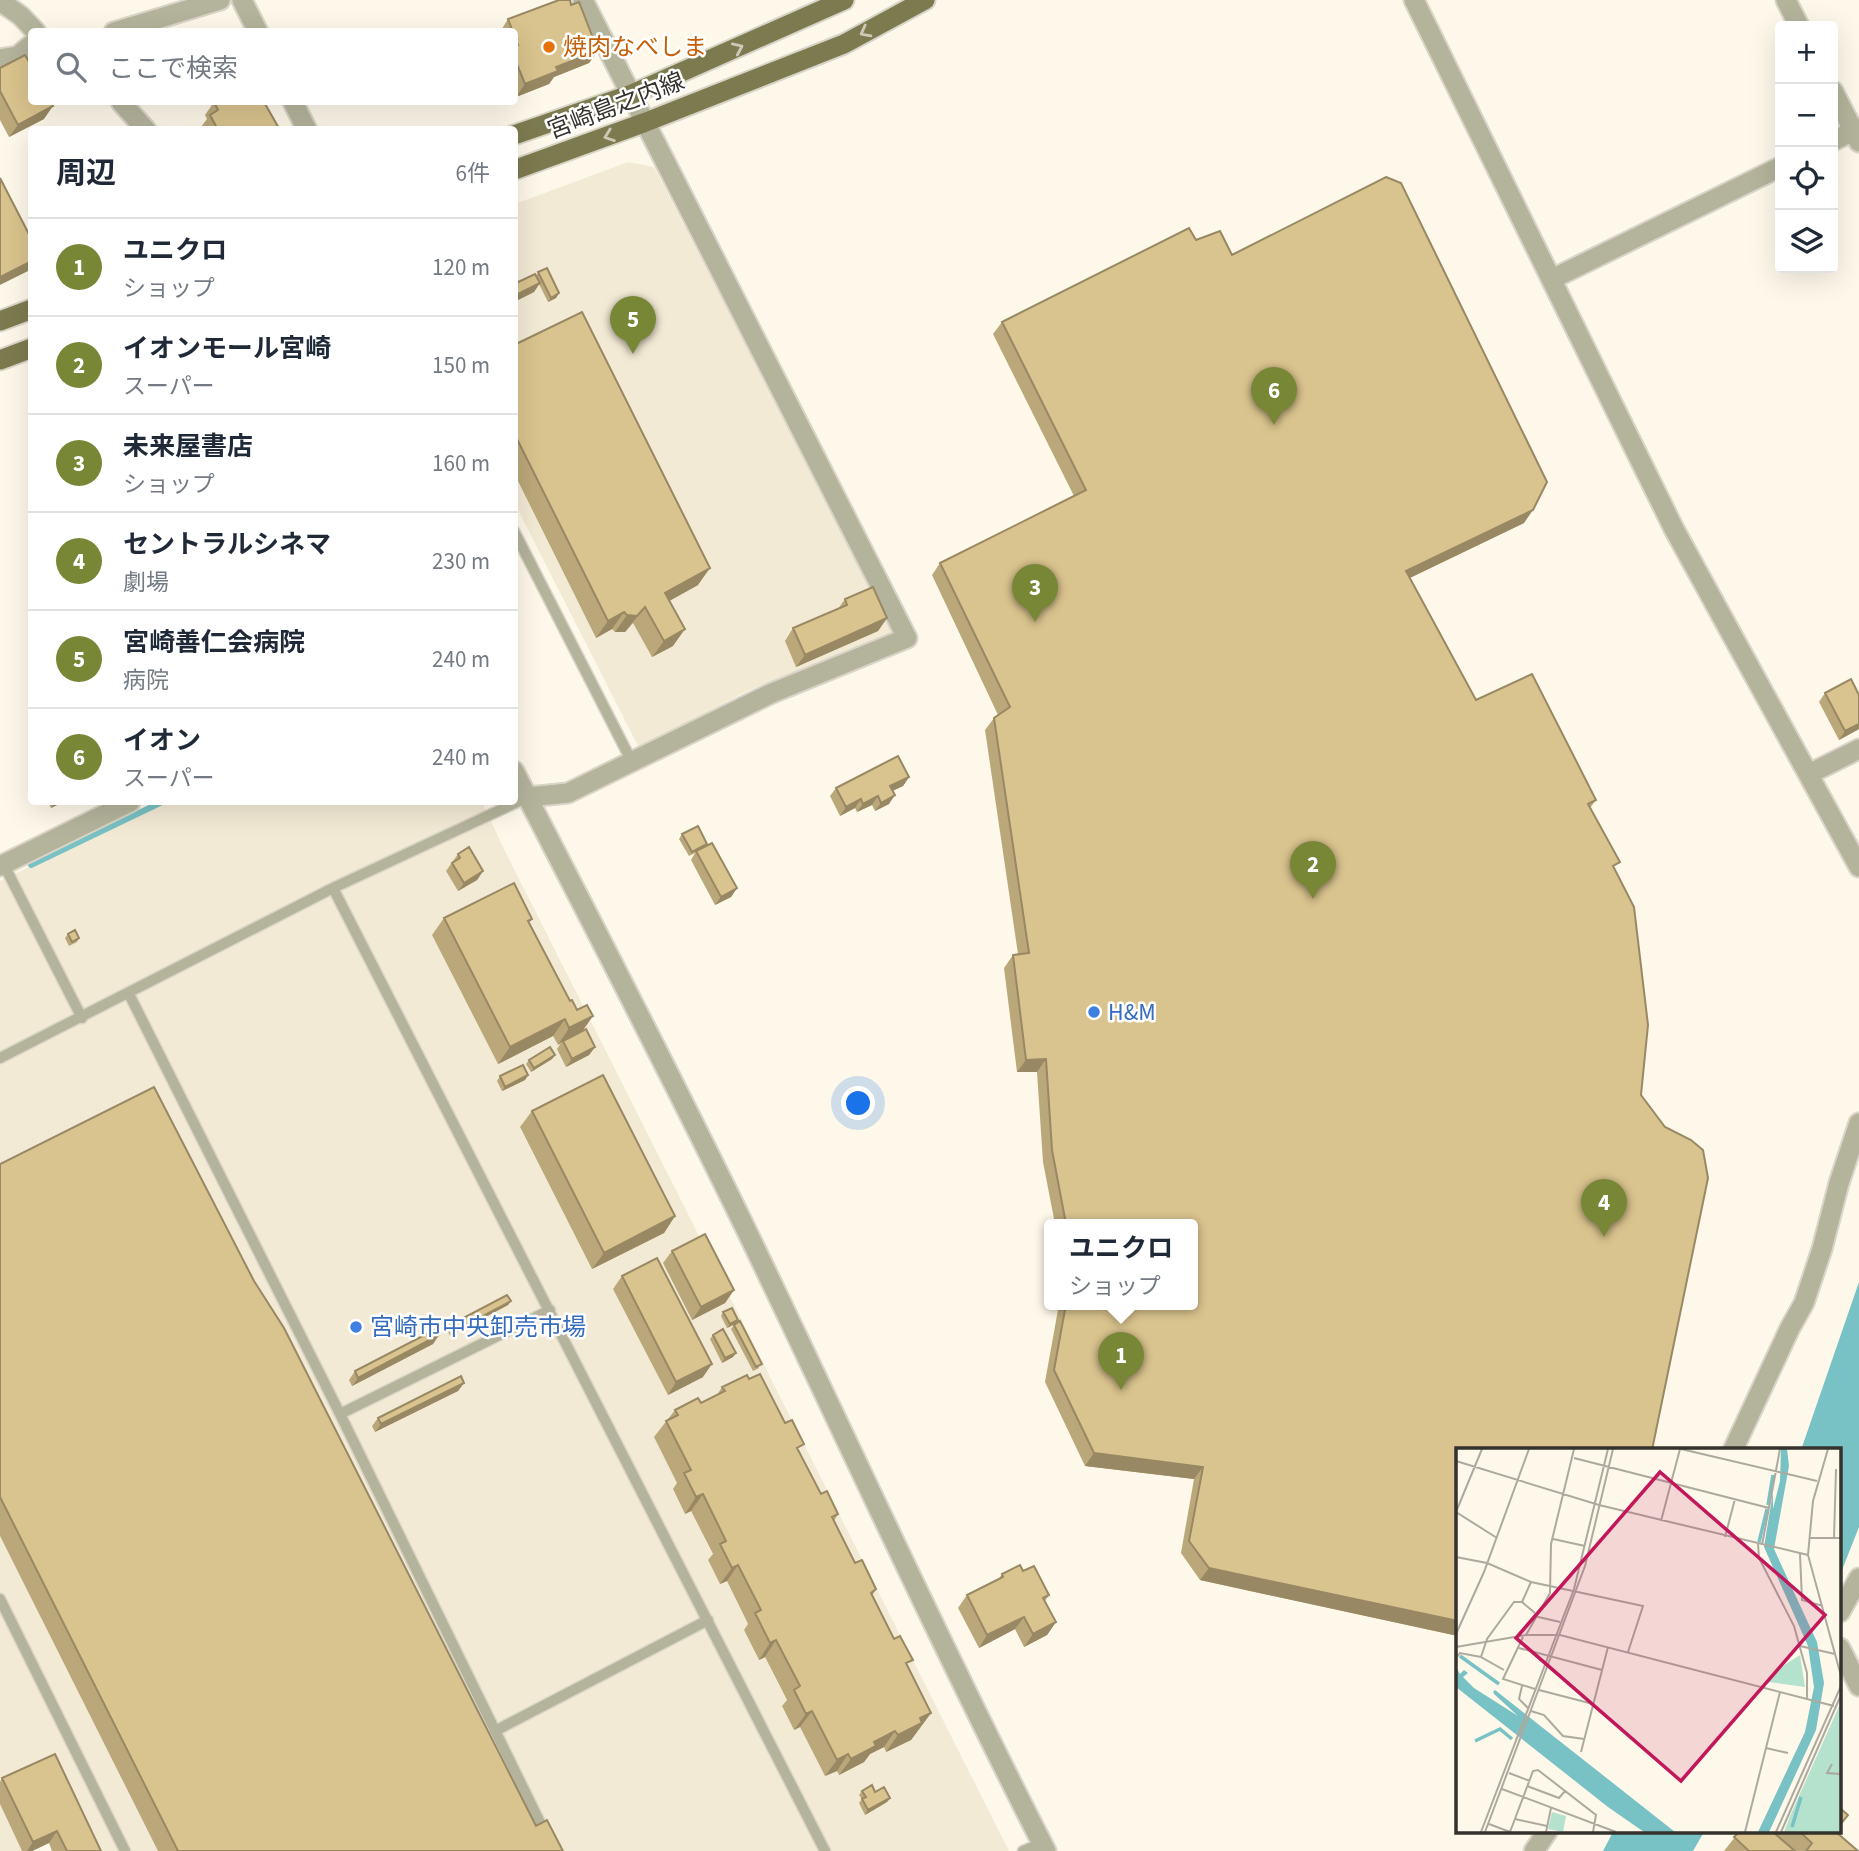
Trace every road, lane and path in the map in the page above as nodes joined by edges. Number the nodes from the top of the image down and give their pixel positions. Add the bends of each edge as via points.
1 (219, 0) edge
2 (242, 0) edge
3 (583, 0) edge
4 (844, 0) edge
5 (925, 0) edge
6 (1414, 0) edge
7 (1786, 0) edge
8 (0, 1) edge
9 (1796, 21) edge
10 (32, 28) edge
11 (127, 28) edge
12 (256, 28) edge
13 (28, 47) edge
14 (0, 60) edge
15 (632, 94) junction
16 (1838, 100) edge
17 (124, 105) edge
18 (294, 105) edge
19 (646, 122) junction
20 (142, 126) edge
21 (305, 126) edge
22 (1857, 133) edge
23 (518, 134) edge
24 (1838, 139) edge
25 (518, 169) edge
26 (1775, 169) edge
27 (1552, 279) junction
28 (28, 310) edge
29 (0, 321) edge
30 (28, 350) edge
31 (0, 360) edge
32 (518, 539) edge
33 (1859, 749) edge
34 (632, 762) junction
35 (1809, 774) junction
36 (518, 778) edge
37 (528, 797) junction
38 (518, 802) edge
39 (124, 805) edge
40 (511, 805) edge
41 (1, 863) edge
42 (1859, 867) edge
43 (333, 888) junction
44 (129, 994) junction
45 (82, 1018) junction
46 (0, 1058) edge
47 (1859, 1123) edge
48 (550, 1310) junction
49 (340, 1414) junction
50 (1734, 1448) edge
51 (1859, 1578) edge
52 (0, 1599) edge
53 (1842, 1608) edge
54 (708, 1620) junction
55 (1842, 1652) edge
56 (1859, 1686) edge
57 (495, 1731) junction
58 (1546, 1834) edge
59 (1044, 1847) edge
60 (125, 1851) edge
61 (554, 1851) edge
62 (825, 1851) edge
63 (1023, 1851) edge
64 (1534, 1851) edge

1 - 11 street
2 - 12 street
3 - 15 street
15 -> 4 main road, 宮崎島之内線
5 -> 19 main road, 宮崎島之内線 via 844,44
6 - 27 street
7 - 9 street
8 - 10 street
13 - 14 street via 18,56
15 - 19 street
15 - 23 main road, 宮崎島之内線
16 - 22 street
17 - 20 street
18 - 21 street
19 -> 25 main road, 宮崎島之内線
19 - 34 street via 907,638 772,693
22 - 24 street
26 - 27 street
27 - 35 street via 1674,529
28 - 29 main road
30 - 31 main road
32 - 34 lane
33 - 35 street
34 - 37 street via 568,793
35 - 42 street
36 - 37 street
37 - 38 lane
37 - 59 street via 753,1244 944,1648
39 - 41 street
40 - 43 lane
41 - 45 lane
43 - 44 lane
43 - 48 lane
44 - 45 lane
44 - 49 lane
45 - 46 lane
47 - 50 street via 1804,1303
48 - 49 lane
48 - 54 lane
49 - 57 lane
51 - 53 street
52 - 60 lane
54 - 57 lane
54 - 62 lane
55 - 56 street
57 - 61 lane
58 - 64 street
59 - 63 lane

